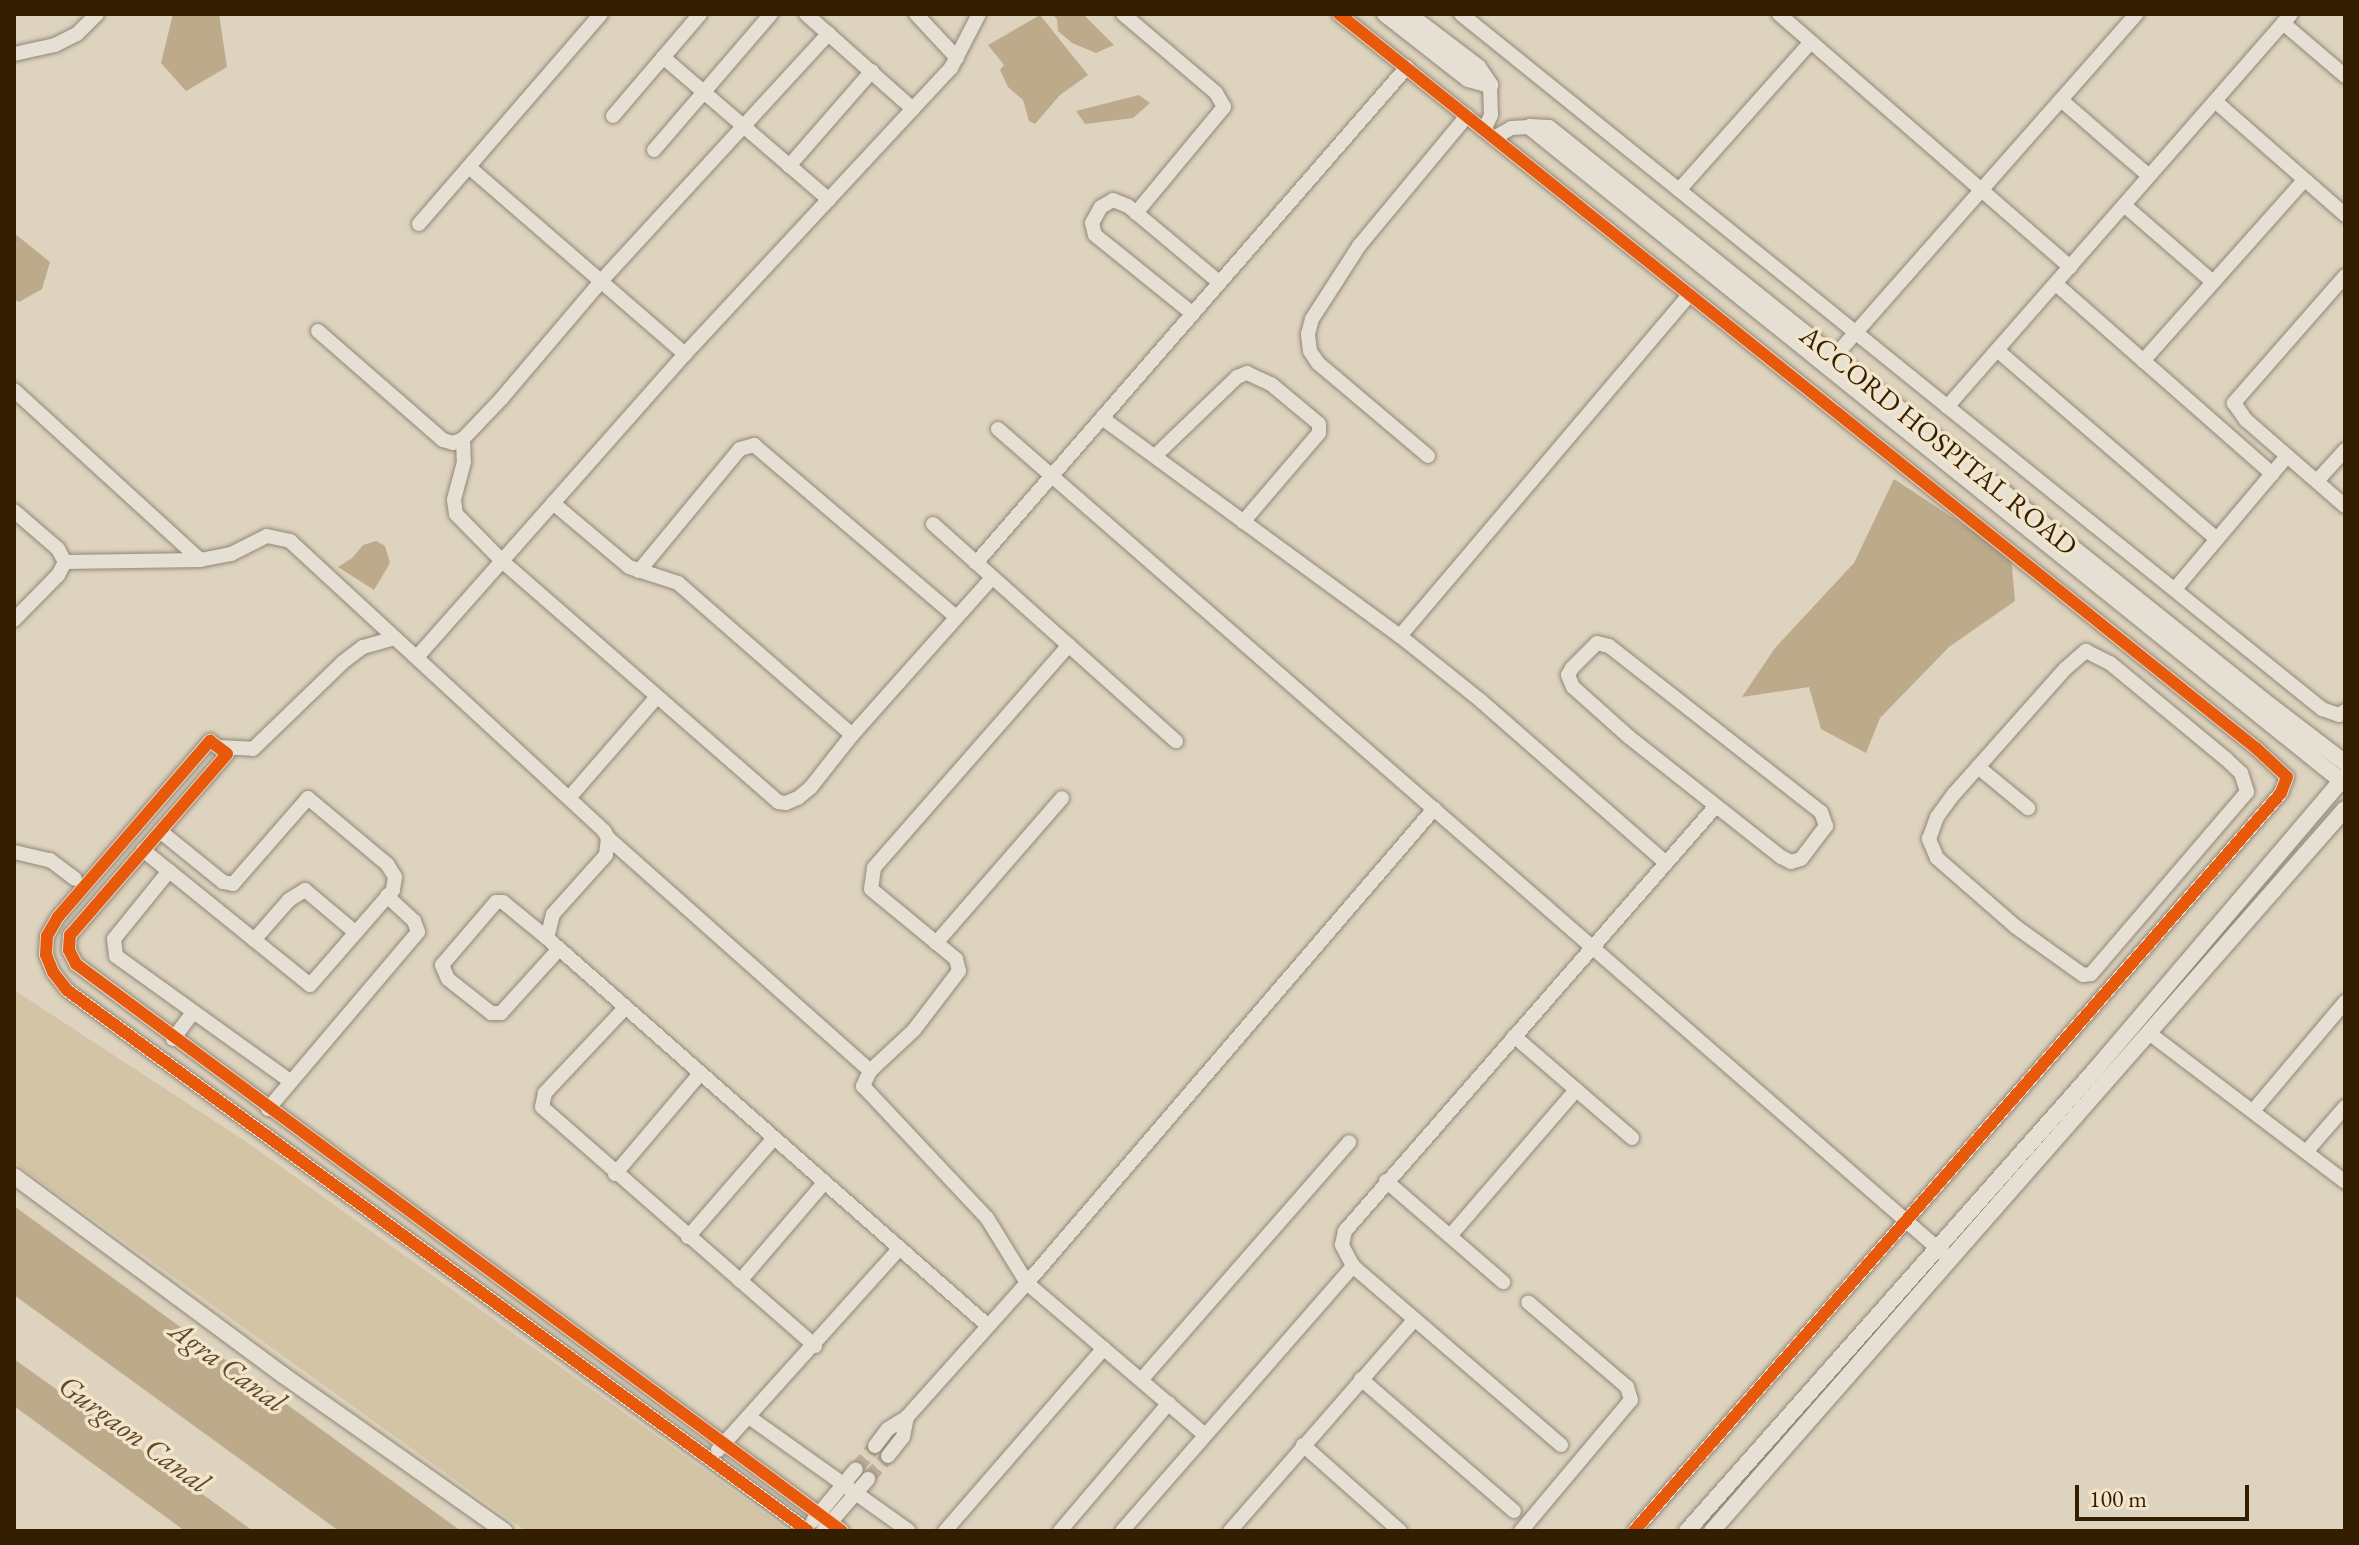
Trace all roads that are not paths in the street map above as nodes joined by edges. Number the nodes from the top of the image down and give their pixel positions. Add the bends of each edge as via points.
1 (97, 14) edge
2 (601, 14) edge
3 (700, 14) edge
4 (771, 14) edge
5 (806, 14) edge
6 (916, 14) edge
7 (979, 14) edge
8 (1123, 14) edge
9 (1339, 14) edge
10 (1385, 14) edge
11 (1408, 14) edge
12 (1461, 14) edge
13 (2136, 14) edge
14 (1782, 15) edge
15 (2287, 18) edge
16 (829, 33) junction
17 (1810, 43) junction
18 (14, 54) edge
19 (663, 57) junction
20 (957, 58) junction
21 (1407, 67) junction
22 (872, 71) junction
23 (2345, 76) edge
24 (1490, 85) junction
25 (705, 93) junction
26 (2061, 100) junction
27 (2215, 101) junction
28 (913, 109) junction
29 (613, 116) dead end
30 (1467, 116) junction
31 (1530, 127) junction
32 (745, 128) junction
33 (1489, 134) junction
34 (654, 150) dead end
35 (789, 166) junction
36 (469, 167) junction
37 (2149, 176) junction
38 (2304, 180) junction
39 (1679, 190) junction
40 (1980, 191) junction
41 (829, 200) junction
42 (2124, 205) junction
43 (1136, 213) junction
44 (2345, 215) edge
45 (419, 224) dead end
46 (2070, 267) junction
47 (2345, 276) edge
48 (602, 280) junction
49 (1219, 282) junction
50 (2213, 282) junction
51 (2056, 284) junction
52 (1689, 295) junction
53 (1193, 314) junction
54 (318, 331) dead end
55 (1854, 334) junction
56 (1997, 350) junction
57 (685, 354) junction
58 (1835, 356) junction
59 (2143, 361) junction
60 (14, 390) edge
61 (1947, 407) junction
62 (1102, 418) junction
63 (998, 429) dead end
64 (463, 439) junction
65 (2345, 450) edge
66 (1155, 456) junction
67 (1428, 456) dead end
68 (2287, 456) junction
69 (2272, 474) junction
70 (1053, 476) junction
71 (2317, 481) junction
72 (553, 503) junction
73 (2345, 506) edge
74 (14, 511) edge
75 (1243, 522) junction
76 (933, 524) dead end
77 (2217, 539) junction
78 (200, 560) junction
79 (502, 561) junction
80 (65, 562) junction
81 (976, 563) junction
82 (639, 571) junction
83 (992, 578) junction
84 (2175, 589) junction
85 (956, 617) junction
86 (14, 620) edge
87 (1400, 636) junction
88 (395, 638) junction
89 (1069, 645) junction
90 (417, 657) junction
91 (656, 698) junction
92 (2345, 711) edge
93 (852, 735) junction
94 (1176, 741) dead end
95 (218, 748) junction
96 (2345, 763) edge
97 (1978, 767) junction
98 (2344, 780) edge
99 (569, 798) junction
100 (1062, 798) dead end
101 (1716, 806) junction
102 (2028, 808) dead end
103 (1434, 809) junction
104 (2345, 809) edge
105 (160, 831) junction
106 (608, 838) junction
107 (143, 850) junction
108 (14, 852) edge
109 (1666, 863) junction
110 (169, 871) junction
111 (75, 879) dead end
112 (2168, 882) junction
113 (2157, 895) junction
114 (387, 896) junction
115 (2186, 898) junction
116 (2176, 911) junction
117 (355, 932) junction
118 (547, 938) junction
119 (254, 940) junction
120 (936, 943) junction
121 (1593, 948) junction
122 (559, 949) junction
123 (69, 950) junction
124 (46, 955) junction
125 (2345, 1002) edge
126 (625, 1008) junction
127 (193, 1012) junction
128 (2149, 1033) junction
129 (1514, 1036) junction
130 (173, 1039) junction
131 (870, 1071) junction
132 (699, 1075) junction
133 (290, 1081) junction
134 (1576, 1090) junction
135 (2345, 1107) edge
136 (268, 1109) junction
137 (2253, 1111) junction
138 (774, 1138) junction
139 (1632, 1138) dead end
140 (1349, 1142) dead end
141 (2306, 1152) junction
142 (615, 1174) junction
143 (14, 1176) edge
144 (1386, 1181) junction
145 (825, 1182) junction
146 (2345, 1182) edge
147 (1905, 1219) junction
148 (1450, 1236) junction
149 (688, 1237) junction
150 (899, 1249) junction
151 (1944, 1254) junction
152 (1353, 1266) junction
153 (740, 1281) junction
154 (1503, 1282) dead end
155 (1027, 1283) junction
156 (1528, 1302) dead end
157 (1415, 1319) junction
158 (987, 1325) junction
159 (815, 1346) junction
160 (1104, 1348) junction
161 (1361, 1379) junction
162 (1141, 1380) junction
163 (1169, 1403) junction
164 (749, 1417) junction
165 (907, 1417) junction
166 (1204, 1434) junction
167 (723, 1444) junction
168 (1303, 1445) junction
169 (1561, 1445) dead end
170 (875, 1446) tunnel mouth
171 (888, 1456) tunnel mouth
172 (709, 1459) junction
173 (856, 1469) tunnel mouth
174 (868, 1479) tunnel mouth
175 (849, 1489) junction
176 (1514, 1511) dead end
177 (829, 1525) edge
178 (504, 1531) edge
179 (807, 1531) edge
180 (909, 1531) edge
181 (945, 1531) edge
182 (1060, 1531) edge
183 (1122, 1531) edge
184 (1230, 1531) edge
185 (1400, 1531) edge
186 (1521, 1531) edge
187 (1634, 1531) edge
188 (1687, 1531) edge
189 (1712, 1531) edge

1 - 18 street via 77,34 55,45
2 - 36 street
3 - 19 street
4 - 25 street
5 - 16 street
6 - 20 street
7 - 20 street
8 - 43 street via 1216,93 1224,107
9 - 21 street
10 - 24 street via 1468,79
11 - 24 street via 1478,67
12 - 39 street
13 - 26 street
14 - 17 street
15 - 23 street
15 - 27 street
16 - 22 street
16 - 32 street
17 - 39 street
17 - 40 street
19 - 25 street
19 - 29 street
20 - 28 street
21 - 30 street
21 - 49 street
22 - 28 street
22 - 35 street
24 - 33 street
25 - 32 street
25 - 34 street
26 - 37 street
26 - 40 street
27 - 37 street
27 - 38 street
28 - 41 street
30 - 33 street
30 - 67 street via 1359,246 1312,319 1308,334 1318,363
31 - 33 street
31 - 58 street, ACCORD HOSPITAL ROAD via 1549,128
31 - 98 street
32 - 35 street
32 - 48 street
33 - 52 street
35 - 41 street
36 - 45 street
36 - 48 street
37 - 42 street
38 - 44 street
38 - 50 street
39 - 55 street
40 - 46 street
40 - 55 street
41 - 57 street
42 - 46 street
42 - 50 street
43 - 49 street
43 - 53 street via 1113,200 1096,214 1091,229
46 - 51 street
47 - 68 street via 2234,403
48 - 57 street
48 - 64 street
49 - 53 street
50 - 59 street
51 - 56 street
51 - 59 street
52 - 87 street
52 - 115 street via 2283,769 2287,782 2281,793
53 - 62 street
54 - 64 street via 443,440
55 - 58 street
55 - 61 street
56 - 61 street
56 - 77 street
57 - 72 street
58 - 96 street, ACCORD HOSPITAL ROAD
59 - 69 street
60 - 78 street
61 - 84 street
62 - 66 street
62 - 70 street
63 - 70 street
64 - 79 street via 456,514
65 - 71 street
66 - 75 street
66 - 75 street via 1237,377 1247,373 1271,384 1319,424 1319,433
68 - 69 street
68 - 71 street
69 - 77 street
70 - 81 street
70 - 103 street
71 - 73 street
72 - 79 street
72 - 82 street
74 - 80 street via 58,549
75 - 87 street
76 - 81 street
77 - 84 street
78 - 80 street
78 - 88 street via 278,536 290,541
79 - 90 street
79 - 91 street
80 - 86 street
81 - 83 street
82 - 85 street via 749,444 825,502
82 - 93 street via 678,583
83 - 85 street
83 - 89 street
84 - 92 street via 2322,709 2339,715
85 - 93 street
87 - 109 street
88 - 90 street
88 - 95 street via 363,647 343,662 253,749
89 - 94 street
89 - 120 street via 874,868 871,889
90 - 99 street
91 - 93 street via 778,802 798,798 811,787
91 - 99 street
95 - 105 street
95 - 124 street via 58,917 47,936
97 - 102 street
97 - 112 street via 2079,654 2100,655 2226,759 2246,782 2242,800
97 - 113 street via 1937,817 1929,839 1931,851 2075,971 2091,974
98 - 151 street
99 - 106 street
100 - 120 street
101 - 101 street via 1791,862 1812,847 1826,826 1821,812 1609,646 1591,646 1568,681
101 - 109 street
103 - 121 street
103 - 155 street
104 - 128 street
105 - 107 street
105 - 114 street via 223,882 233,884 308,798 387,864 395,877
106 - 118 street via 606,855 553,914
106 - 131 street
107 - 110 street
107 - 123 street via 70,935
108 - 111 street via 50,860
109 - 121 street
110 - 119 street
110 - 127 street via 113,947 116,956
112 - 113 street
112 - 115 street
113 - 116 street
114 - 117 street
114 - 133 street via 414,921 418,932
115 - 116 street
116 - 147 street
117 - 119 street via 305,890 289,900
117 - 119 street via 310,985
118 - 122 street
118 - 122 street via 503,902 496,902 442,965 448,979 491,1013 501,1013
120 - 131 street via 960,965 955,979 914,1030
121 - 129 street
121 - 147 street
122 - 126 street
123 - 124 street
123 - 130 street via 95,981
124 - 172 street via 67,990
125 - 137 street
126 - 132 street
126 - 142 street via 541,1099 548,1116
127 - 130 street
127 - 133 street
128 - 137 street
128 - 151 street
129 - 134 street
129 - 144 street
130 - 136 street
131 - 155 street via 863,1086 867,1093 987,1218
132 - 138 street
132 - 142 street
133 - 136 street
134 - 139 street
134 - 148 street
135 - 141 street
136 - 167 street
137 - 141 street
138 - 145 street
138 - 149 street
140 - 162 street
141 - 146 street
142 - 149 street
143 - 178 street
144 - 148 street
144 - 152 street via 1345,1231 1342,1245
145 - 150 street
145 - 153 street
147 - 151 street
147 - 187 street
148 - 154 street
149 - 153 street
150 - 158 street
150 - 159 street
151 - 188 street
151 - 189 street
152 - 157 street
152 - 166 street
153 - 159 street
155 - 158 street
155 - 160 street
156 - 186 street via 1627,1387 1631,1400
157 - 161 street
157 - 169 street
158 - 165 street
159 - 164 street
160 - 162 street
160 - 181 street
161 - 168 street
161 - 176 street
162 - 163 street
163 - 166 street
163 - 182 street
164 - 167 street
164 - 175 street
165 - 170 street
165 - 171 street via 903,1437
166 - 183 street
167 - 172 street
167 - 177 street
168 - 184 street
168 - 185 street
172 - 179 street
173 - 175 street
174 - 175 street
175 - 177 street
175 - 180 street
177 - 179 street

